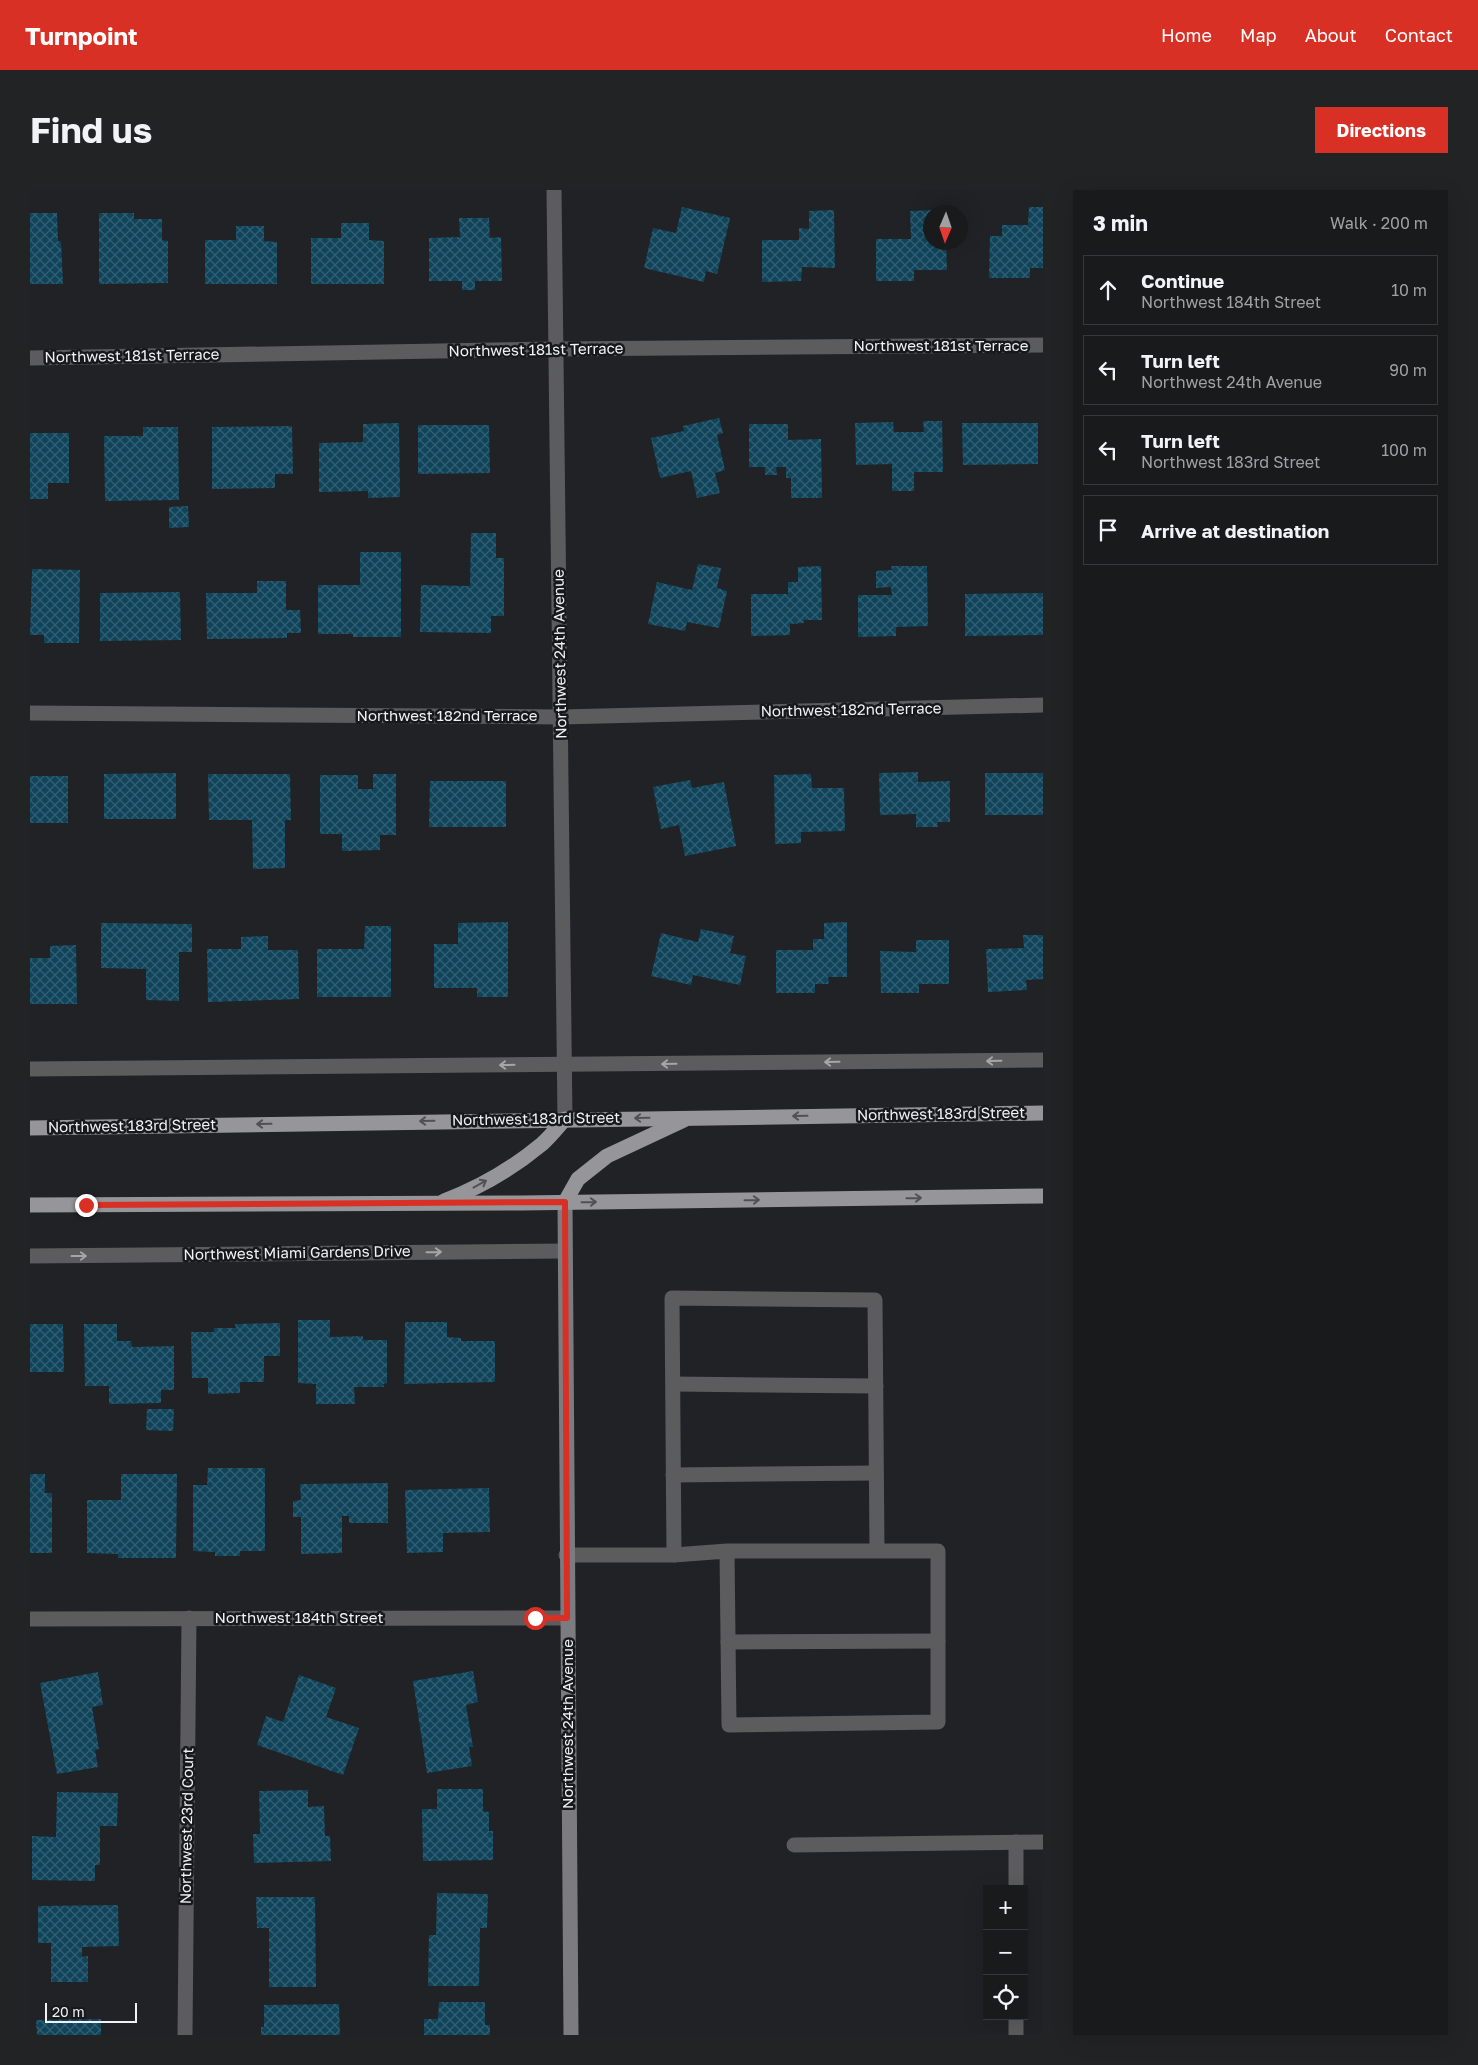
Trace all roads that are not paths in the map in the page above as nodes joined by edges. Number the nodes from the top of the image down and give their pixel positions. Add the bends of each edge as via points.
1 (554, 190) edge
2 (1043, 345) edge
3 (556, 349) junction
4 (30, 358) edge
5 (1043, 705) edge
6 (30, 713) edge
7 (561, 717) junction
8 (1043, 1060) edge
9 (565, 1064) junction
10 (30, 1069) edge
11 (1043, 1113) edge
12 (690, 1117) junction
13 (565, 1119) junction
14 (30, 1128) edge
15 (1043, 1196) edge
16 (565, 1202) junction
17 (436, 1204) junction
18 (30, 1205) edge
19 (564, 1250) junction
20 (30, 1256) edge
21 (673, 1384) junction
22 (876, 1386) junction
23 (876, 1473) junction
24 (673, 1475) junction
25 (877, 1550) junction
26 (727, 1551) junction
27 (566, 1555) junction
28 (674, 1555) junction
29 (189, 1618) junction
30 (567, 1618) junction
31 (30, 1619) edge
32 (938, 1641) junction
33 (728, 1642) junction
34 (1016, 1842) junction
35 (1043, 1842) edge
36 (794, 1845) dead end
37 (1016, 1885) edge
38 (1016, 2020) edge
39 (185, 2035) edge
40 (571, 2035) edge
41 (1016, 2035) edge

1 - 3 street, Northwest 24th Avenue
2 - 3 street, Northwest 181st Terrace
3 - 4 street, Northwest 181st Terrace
3 - 7 street, Northwest 24th Avenue
5 - 7 street, Northwest 182nd Terrace
6 - 7 street, Northwest 182nd Terrace
7 - 9 street, Northwest 24th Avenue
8 -> 9 street
9 -> 10 street
9 - 13 street, Northwest 24th Avenue
11 -> 12 main road, Northwest 183rd Street
12 -> 13 main road, Northwest 183rd Street
12 - 16 main road via 608,1156 578,1179
13 -> 14 main road, Northwest 183rd Street
17 -> 13 main road via 509,1168 543,1144
16 -> 15 main road
16 - 17 main road
16 - 19 street, Northwest 24th Avenue
17 - 18 main road
20 -> 19 street, Northwest Miami Gardens Drive
19 - 27 street, Northwest 24th Avenue
21 - 22 street
21 - 22 street via 672,1298 682,1298 875,1300
21 - 24 street
22 - 23 street
23 - 24 street
23 - 25 street
24 - 28 street
25 - 26 street
25 - 32 street via 938,1551
26 - 28 street
26 - 33 street
27 - 28 street
27 - 30 street, Northwest 24th Avenue
29 - 30 street, Northwest 184th Street
29 - 31 street, Northwest 184th Street
29 - 39 street, Northwest 23rd Court
30 - 40 street, Northwest 24th Avenue
32 - 33 street
32 - 33 street via 938,1722 729,1725
34 - 35 street
34 - 36 street
34 - 37 street
38 - 41 street

